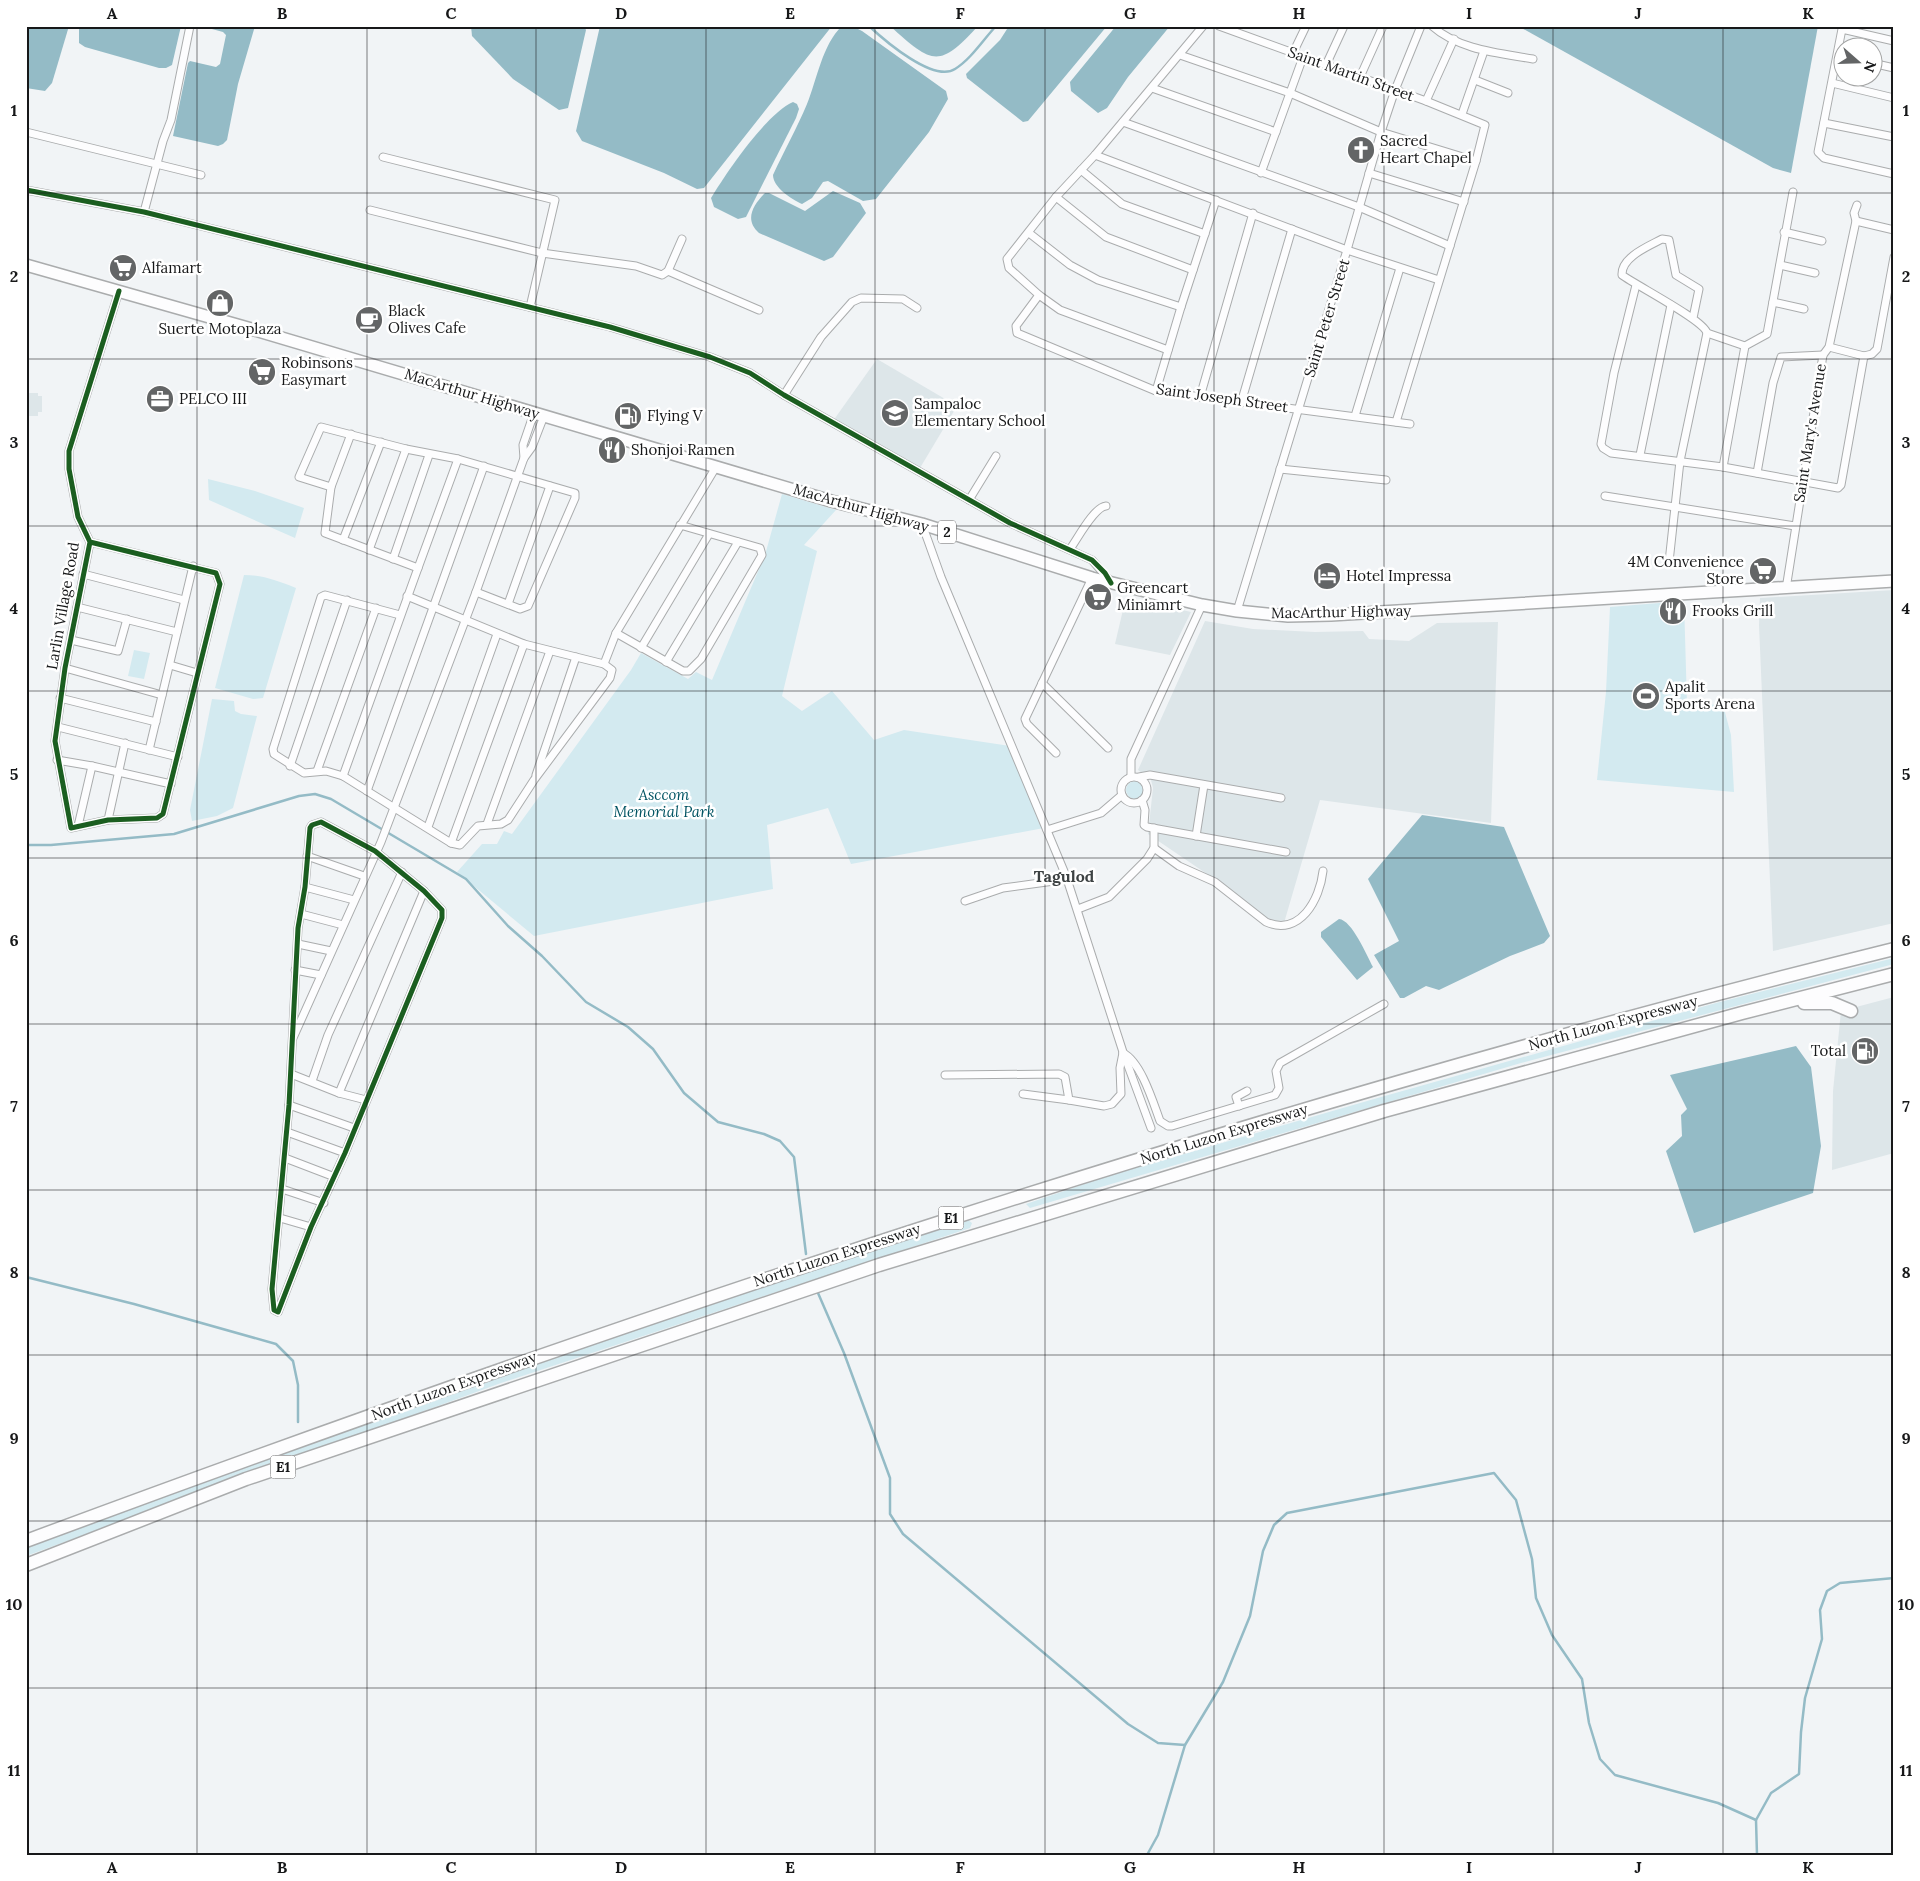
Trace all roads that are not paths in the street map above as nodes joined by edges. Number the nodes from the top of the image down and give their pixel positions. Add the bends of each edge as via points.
1 (190, 26) edge
2 (1203, 26) edge
3 (1218, 26) edge
4 (1306, 26) edge
5 (1344, 26) edge
6 (1383, 26) edge
7 (1421, 26) edge
8 (1432, 26) edge
9 (1842, 28) edge
10 (1454, 39) junction
11 (1894, 41) edge
12 (1484, 51) junction
13 (1293, 53) junction
14 (1180, 55) junction
15 (1303, 57) junction
16 (1533, 59) dead end
17 (1326, 65) junction
18 (1360, 77) junction
19 (1474, 80) junction
20 (1832, 84) edge
21 (1152, 88) junction
22 (1850, 88) edge
23 (1395, 90) junction
24 (1290, 93) junction
25 (1508, 93) dead end
26 (1894, 98) edge
27 (1426, 101) junction
28 (1462, 114) junction
29 (1122, 122) junction
30 (1824, 123) junction
31 (26, 132) edge
32 (1276, 132) junction
33 (1381, 132) junction
34 (1894, 137) edge
35 (1095, 155) junction
36 (383, 157) dead end
37 (1476, 161) junction
38 (157, 164) junction
39 (1080, 170) junction
40 (1261, 173) junction
41 (1369, 173) junction
42 (1894, 174) edge
43 (201, 175) dead end
44 (26, 190) edge
45 (1794, 192) dead end
46 (1056, 197) junction
47 (1216, 200) junction
48 (1464, 202) junction
49 (1857, 204) dead end
50 (1359, 207) junction
51 (370, 210) dead end
52 (144, 212) junction
53 (1252, 213) junction
54 (1856, 221) junction
55 (1292, 229) junction
56 (1894, 230) edge
57 (1784, 232) junction
58 (1029, 233) junction
59 (1205, 234) junction
60 (682, 239) dead end
61 (1822, 240) dead end
62 (1450, 246) junction
63 (1347, 250) junction
64 (542, 253) junction
65 (1894, 257) edge
66 (26, 265) edge
67 (1780, 265) junction
68 (1400, 268) junction
69 (1192, 270) junction
70 (668, 271) junction
71 (1816, 273) dead end
72 (1439, 280) junction
73 (1636, 285) junction
74 (119, 291) junction
75 (1039, 295) junction
76 (1773, 302) junction
77 (1671, 305) junction
78 (530, 307) junction
79 (1180, 307) junction
80 (917, 308) dead end
81 (1804, 309) dead end
82 (759, 310) dead end
83 (1693, 318) junction
84 (1707, 333) junction
85 (1745, 346) junction
86 (1829, 347) junction
87 (1168, 350) junction
88 (1823, 355) junction
89 (1864, 356) junction
90 (1156, 391) junction
91 (784, 395) junction
92 (1200, 397) junction
93 (1241, 403) junction
94 (1299, 408) junction
95 (539, 414) junction
96 (1355, 416) junction
97 (1396, 422) junction
98 (1410, 424) dead end
99 (351, 434) junction
100 (381, 442) junction
101 (406, 449) junction
102 (429, 455) junction
103 (1640, 455) junction
104 (996, 456) dead end
105 (524, 458) junction
106 (458, 459) junction
107 (1680, 462) junction
108 (484, 466) junction
109 (716, 467) junction
110 (1723, 468) junction
111 (1280, 469) junction
112 (1757, 473) junction
113 (517, 476) junction
114 (1386, 480) dead end
115 (1803, 482) junction
116 (550, 486) junction
117 (331, 487) junction
118 (1605, 496) dead end
119 (969, 500) junction
120 (1106, 506) dead end
121 (1676, 507) junction
122 (922, 524) junction
123 (680, 525) junction
124 (1795, 526) junction
125 (709, 534) junction
126 (343, 540) junction
127 (90, 542) junction
128 (738, 542) junction
129 (1070, 549) junction
130 (369, 550) junction
131 (393, 559) junction
132 (1670, 562) dead end
133 (193, 566) junction
134 (418, 568) junction
135 (83, 574) junction
136 (1092, 578) junction
137 (1894, 581) edge
138 (1111, 583) junction
139 (1786, 589) junction
140 (476, 592) junction
141 (408, 596) junction
142 (184, 600) junction
143 (347, 600) junction
144 (508, 604) junction
145 (1202, 605) junction
146 (77, 607) junction
147 (376, 608) junction
148 (433, 608) junction
149 (1237, 611) junction
150 (400, 615) junction
151 (127, 620) junction
152 (465, 621) junction
153 (177, 632) junction
154 (616, 633) junction
155 (497, 634) junction
156 (71, 640) junction
157 (524, 644) junction
158 (641, 648) junction
159 (550, 651) junction
160 (576, 657) junction
161 (666, 662) junction
162 (604, 664) junction
163 (170, 665) junction
164 (65, 668) junction
165 (197, 673) junction
166 (1042, 682) junction
167 (162, 694) junction
168 (60, 698) junction
169 (156, 722) junction
170 (58, 727) junction
171 (124, 744) junction
172 (1108, 748) dead end
173 (150, 750) junction
174 (1056, 753) dead end
175 (178, 757) junction
176 (57, 760) junction
177 (92, 766) junction
178 (290, 766) junction
179 (317, 771) junction
180 (118, 772) junction
181 (343, 776) junction
182 (1135, 777) junction
183 (534, 780) junction
184 (171, 784) junction
185 (1204, 785) junction
186 (367, 791) junction
187 (1122, 795) junction
188 (1281, 798) dead end
189 (1142, 800) junction
190 (393, 809) junction
191 (108, 820) junction
192 (487, 824) junction
193 (78, 826) junction
194 (428, 827) junction
195 (1154, 828) junction
196 (1047, 830) junction
197 (1196, 836) junction
198 (451, 843) junction
199 (1154, 848) junction
200 (375, 851) junction
201 (1286, 852) dead end
202 (307, 856) junction
203 (1323, 871) dead end
204 (402, 872) junction
205 (364, 876) junction
206 (1066, 876) junction
207 (305, 887) junction
208 (424, 891) junction
209 (354, 900) junction
210 (965, 901) dead end
211 (1078, 909) junction
212 (301, 914) junction
213 (343, 925) junction
214 (298, 944) junction
215 (1894, 949) edge
216 (331, 951) junction
217 (295, 970) junction
218 (1894, 974) edge
219 (321, 976) junction
220 (1384, 1004) dead end
221 (1850, 1011) dead end
222 (1742, 1013) junction
223 (290, 1043) junction
224 (1123, 1052) junction
225 (290, 1074) junction
226 (944, 1075) dead end
227 (312, 1081) junction
228 (1246, 1091) dead end
229 (339, 1093) junction
230 (1023, 1094) dead end
231 (366, 1100) junction
232 (1069, 1100) junction
233 (289, 1105) junction
234 (1239, 1106) junction
235 (354, 1128) junction
236 (1151, 1128) dead end
237 (287, 1132) junction
238 (345, 1153) junction
239 (285, 1158) junction
240 (332, 1176) junction
241 (282, 1189) junction
242 (324, 1203) junction
243 (280, 1218) junction
244 (311, 1227) junction
245 (26, 1541) edge
246 (26, 1566) edge

1 - 38 street via 171,120
2 - 14 street
3 - 13 street, Saint Martin Street
4 - 13 street
5 - 17 street
6 - 18 street
7 - 23 street, Saint Peter Street
8 - 10 street
9 - 11 street
10 - 12 street
10 - 27 street
12 - 16 street
12 - 19 street
13 - 15 street, Saint Martin Street
14 - 21 street
14 - 24 street
15 - 17 street, Saint Martin Street
15 - 24 street
17 - 18 street, Saint Martin Street
18 - 23 street, Saint Martin Street
19 - 25 street
19 - 28 street
20 - 30 street
21 - 29 street
21 - 32 street
22 - 26 street
23 - 27 street, Saint Martin Street
23 - 33 street, Saint Peter Street
24 - 32 street
24 - 33 street
27 - 28 street, Saint Martin Street
28 - 37 street, Saint Martin Street via 1485,126
29 - 35 street
29 - 40 street
30 - 34 street
30 - 42 street via 1818,152 1821,157
31 - 38 street
32 - 40 street
33 - 37 street
33 - 41 street, Saint Peter Street
35 - 39 street
35 - 47 street
36 - 64 street via 555,200
37 - 48 street
38 - 43 street
38 - 52 street
39 - 46 street
39 - 59 street via 1122,204
40 - 50 street
41 - 48 street
41 - 50 street, Saint Peter Street
44 - 52 street
45 - 57 street
46 - 58 street
46 - 69 street via 1106,236
47 - 53 street
47 - 59 street
48 - 62 street
49 - 54 street, Saint Mary's Avenue
50 - 62 street
50 - 63 street, Saint Peter Street
51 - 64 street
52 - 78 street
53 - 55 street
53 - 92 street
54 - 56 street
54 - 86 street, Saint Mary's Avenue
55 - 63 street
55 - 93 street
57 - 61 street
57 - 67 street
58 - 75 street via 1007,259 1007,265
58 - 79 street via 1070,265 1098,280
59 - 69 street
60 - 70 street
62 - 72 street
63 - 68 street
63 - 94 street, Saint Peter Street
64 - 70 street via 636,266 662,275
64 - 78 street
65 - 89 street via 1878,349
66 - 74 highway, MacArthur Highway / 2
67 - 71 street
67 - 76 street
68 - 72 street
68 - 96 street
69 - 79 street
70 - 82 street
72 - 97 street
73 - 77 street
73 - 83 street via 1622,275 1623,268 1638,253 1666,239 1676,275 1700,289
73 - 103 street via 1614,373 1601,444 1607,452
74 - 95 highway, MacArthur Highway / 2
74 - 127 street, Larlin Village Road via 69,451 78,517
75 - 87 street via 1060,310
75 - 90 street, Saint Joseph Street via 1015,330
76 - 81 street
76 - 85 street via 1767,334
77 - 83 street
77 - 103 street
78 - 91 street via 710,357 750,373
79 - 87 street
80 - 91 street via 903,299 861,298 852,302 821,337
83 - 84 street via 1705,327
84 - 85 street
84 - 107 street
85 - 110 street
86 - 88 street, Saint Mary's Avenue
86 - 89 street
87 - 90 street
88 - 112 street via 1781,357 1773,383
88 - 115 street, Saint Mary's Avenue
89 - 115 street via 1841,487
90 - 92 street, Saint Joseph Street
91 - 119 street
92 - 93 street, Saint Joseph Street
93 - 94 street, Saint Joseph Street
94 - 96 street, Saint Joseph Street
94 - 111 street, Saint Peter Street
95 - 105 street via 532,447
95 - 105 street via 523,445
95 - 109 highway, MacArthur Highway / 2
96 - 97 street, Saint Joseph Street
97 - 98 street, Saint Joseph Street
99 - 100 street
99 - 117 street
99 - 117 street via 321,427 299,472 302,480
100 - 101 street
100 - 126 street
101 - 102 street
101 - 130 street
102 - 106 street
102 - 131 street
103 - 107 street
104 - 119 street
105 - 113 street
106 - 108 street
106 - 134 street
107 - 110 street
107 - 121 street
108 - 113 street
108 - 148 street
109 - 122 highway, MacArthur Highway / 2
109 - 123 street
110 - 112 street
111 - 114 street
111 - 149 street, Saint Peter Street
112 - 115 street
113 - 116 street
113 - 140 street
115 - 124 street, Saint Mary's Avenue
116 - 144 street
116 - 144 street via 575,493 574,498 528,606 520,609
117 - 126 street via 323,530
118 - 121 street
119 - 129 street via 1010,523
120 - 129 street via 1093,515
121 - 124 street
121 - 132 street
122 - 136 highway, MacArthur Highway / 2
122 - 196 street
123 - 125 street
123 - 154 street
124 - 139 street, Saint Mary's Avenue
125 - 128 street
125 - 158 street
126 - 130 street
127 - 133 street
127 - 135 street, Larlin Village Road
128 - 161 street
128 - 161 street via 760,548 762,555 701,659 685,672
129 - 138 street via 1092,560
130 - 131 street
131 - 134 street
133 - 142 street
133 - 165 street via 216,573 220,584
134 - 141 street
135 - 142 street
135 - 146 street, Larlin Village Road
136 - 138 highway, MacArthur Highway / 2
136 - 166 street
137 - 139 highway, MacArthur Highway / 2
138 - 145 highway, MacArthur Highway / 2
139 - 149 highway, MacArthur Highway / 2 via 1331,615 1288,616
140 - 144 street
140 - 152 street
141 - 148 street
141 - 150 street
142 - 153 street
143 - 147 street
143 - 178 street
143 - 178 street via 325,595 319,601 274,749 275,756
145 - 149 highway, MacArthur Highway / 2
145 - 182 street via 1131,760
146 - 151 street
146 - 156 street, Larlin Village Road
147 - 150 street
147 - 179 street
148 - 152 street
148 - 186 street
150 - 181 street
151 - 153 street
151 - 156 street via 118,652
152 - 155 street
152 - 190 street
153 - 163 street
154 - 158 street
154 - 162 street
155 - 157 street
155 - 194 street
156 - 164 street, Larlin Village Road
157 - 159 street
157 - 198 street
158 - 161 street
159 - 160 street
159 - 192 street
160 - 162 street
160 - 183 street
162 - 183 street via 612,670 610,678
163 - 165 street
163 - 167 street
164 - 167 street
164 - 168 street, Larlin Village Road
165 - 175 street
166 - 172 street
166 - 174 street via 1026,721
167 - 169 street
168 - 169 street
168 - 170 street, Larlin Village Road
169 - 173 street
170 - 171 street
170 - 176 street, Larlin Village Road via 55,741
171 - 173 street
171 - 180 street
173 - 175 street
175 - 184 street
176 - 177 street
176 - 193 street, Larlin Village Road via 71,828
177 - 180 street
177 - 193 street
178 - 179 street via 304,773
179 - 181 street
180 - 184 street
180 - 191 street
181 - 186 street
182 - 185 street via 1145,774
182 - 187 street via 1122,786
182 - 189 street via 1147,786 1147,794
183 - 192 street via 508,820 501,824
184 - 191 street via 160,818
185 - 188 street
185 - 197 street
186 - 190 street
187 - 189 street via 1129,802
187 - 196 street via 1101,812
189 - 195 street via 1144,825
190 - 194 street
190 - 200 street
191 - 193 street
192 - 198 street via 475,828 460,845
194 - 198 street
195 - 197 street
195 - 199 street
196 - 206 street
197 - 201 street
199 - 203 street via 1179,866 1215,882 1274,925 1299,920 1306,915 1318,893
199 - 211 street via 1115,892
200 - 202 street via 321,822 312,824 310,828
200 - 204 street
200 - 205 street
202 - 205 street
202 - 207 street
204 - 208 street
204 - 227 street via 328,1035
205 - 209 street
206 - 210 street via 1054,881 1003,888
206 - 211 street
207 - 209 street
207 - 212 street
208 - 229 street
208 - 231 street via 442,910 442,918
209 - 213 street
211 - 224 street
212 - 213 street
212 - 214 street
213 - 216 street
214 - 216 street
214 - 217 street
215 - 245 highway, North Luzon Expressway / E1 via 1465,1064 1018,1196 716,1294
216 - 219 street
217 - 219 street
217 - 223 street
218 - 222 highway, North Luzon Expressway / E1
219 - 223 street
220 - 234 street via 1280,1063 1276,1071 1278,1088 1275,1095
221 - 222 highway via 1832,1003 1812,1002
222 - 246 highway, North Luzon Expressway / E1 via 1329,1127 879,1265 246,1479
223 - 225 street
224 - 232 street via 1121,1094 1112,1104 1104,1106
224 - 234 street via 1133,1062 1160,1121 1168,1126
224 - 236 street
225 - 227 street
225 - 233 street
226 - 232 street via 1059,1074 1068,1084
227 - 229 street
228 - 234 street via 1236,1097
229 - 231 street
230 - 232 street
231 - 235 street
233 - 235 street
233 - 237 street
235 - 238 street
237 - 238 street
237 - 239 street
238 - 240 street
239 - 240 street
239 - 241 street
240 - 242 street
241 - 242 street
241 - 243 street
242 - 244 street
243 - 244 street
243 - 244 street via 272,1289 274,1310 278,1312

